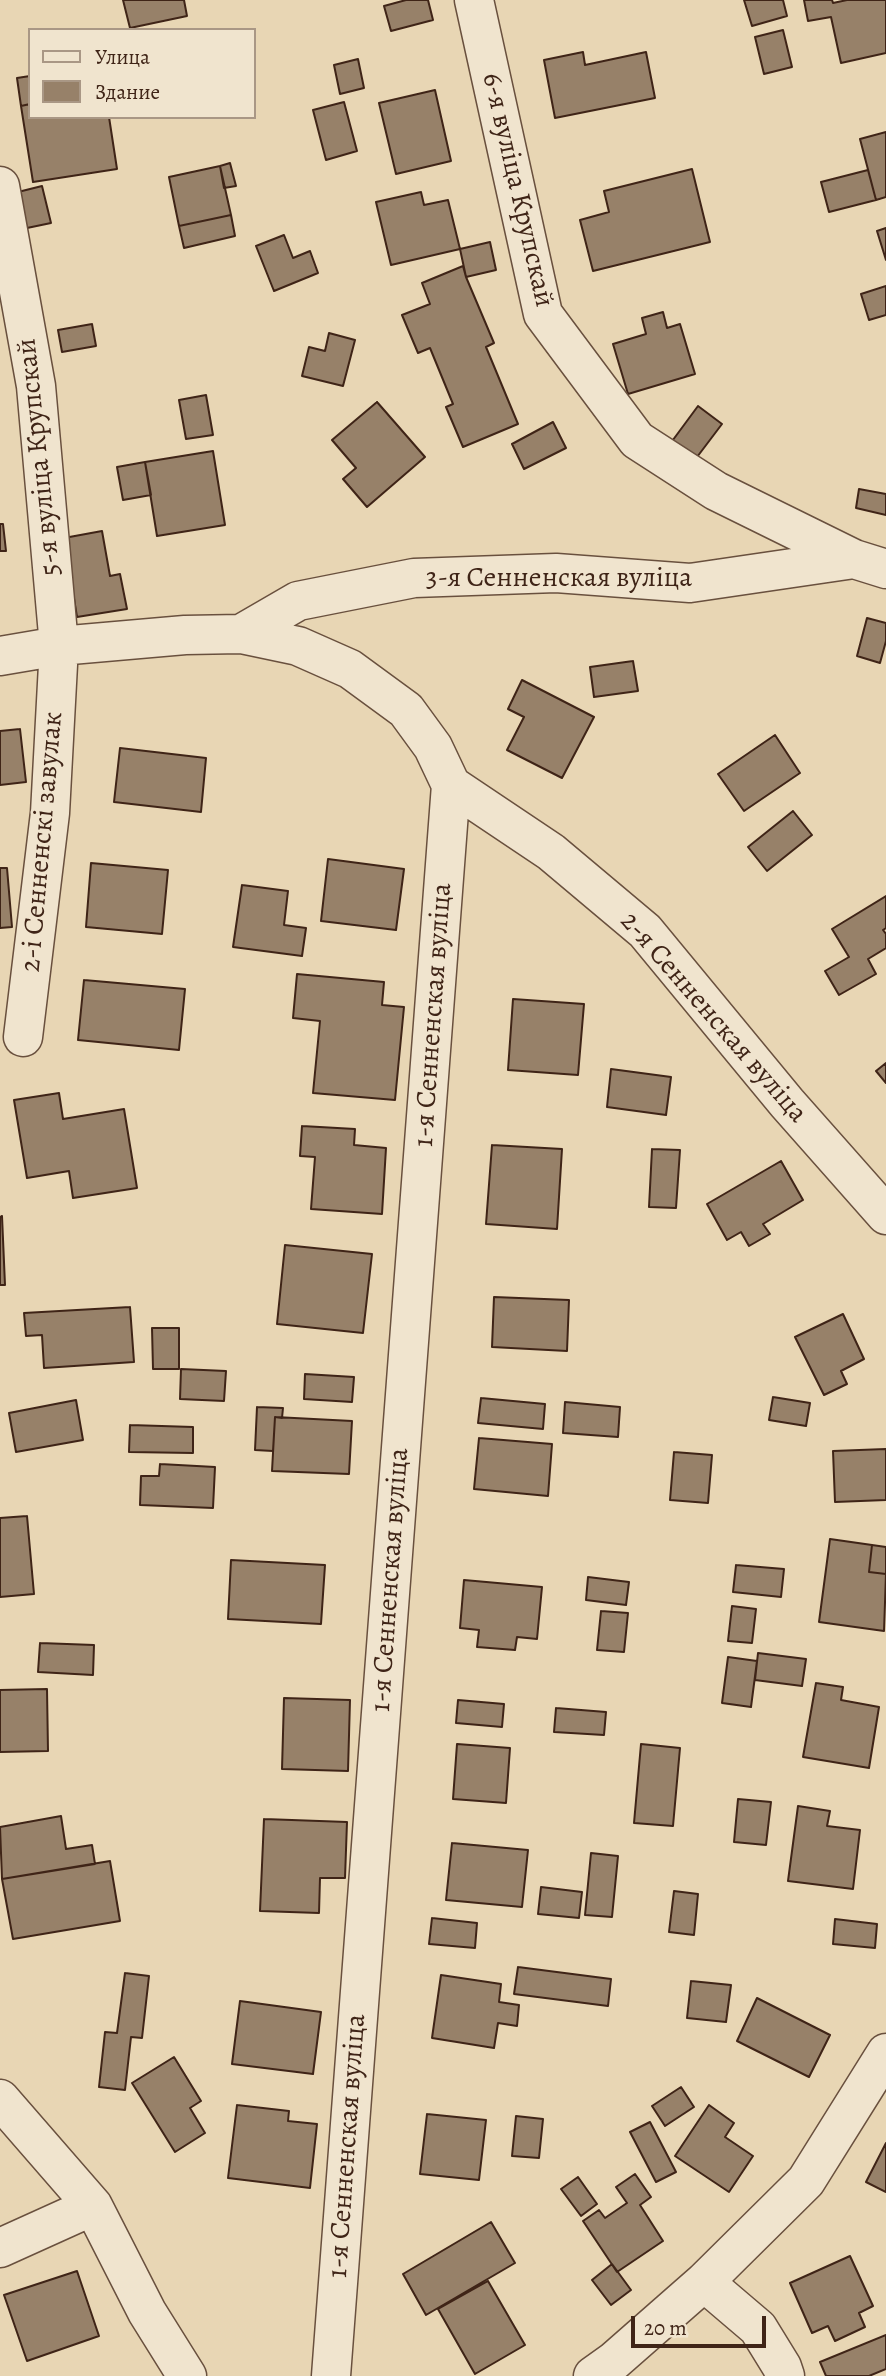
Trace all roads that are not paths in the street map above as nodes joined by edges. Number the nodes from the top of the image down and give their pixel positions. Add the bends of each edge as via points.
1 (474, 0) edge
2 (0, 186) edge
3 (870, 564) edge
4 (241, 634) junction
5 (59, 646) junction
6 (0, 656) edge
7 (451, 785) junction
8 (23, 1037) dead end
9 (886, 1215) edge
10 (886, 2053) edge
11 (0, 2099) edge
12 (93, 2206) junction
13 (0, 2248) edge
14 (704, 2282) junction
15 (187, 2376) edge
16 (331, 2376) edge
17 (593, 2376) edge
18 (785, 2376) edge

1 - 3 street, 6-я вуліца Крупскай via 543,314 637,440 716,491
2 - 5 street, 5-я вуліца Крупскай via 36,386
3 - 4 street, 3-я Сенненская вуліца via 690,583 556,573 414,578 298,601
4 - 5 street
4 - 7 street via 298,646 350,669 406,710 433,747
5 - 6 street
5 - 8 street, 2-і Сенненскі завулак via 50,813
7 - 9 street, 2-я Сенненская вуліца via 551,852 645,931
7 - 16 street, 1-я Сенненская вуліца
10 - 14 street via 806,2181
11 - 12 street
12 - 13 street
12 - 15 street via 147,2312
14 - 17 street
14 - 18 street via 758,2328

